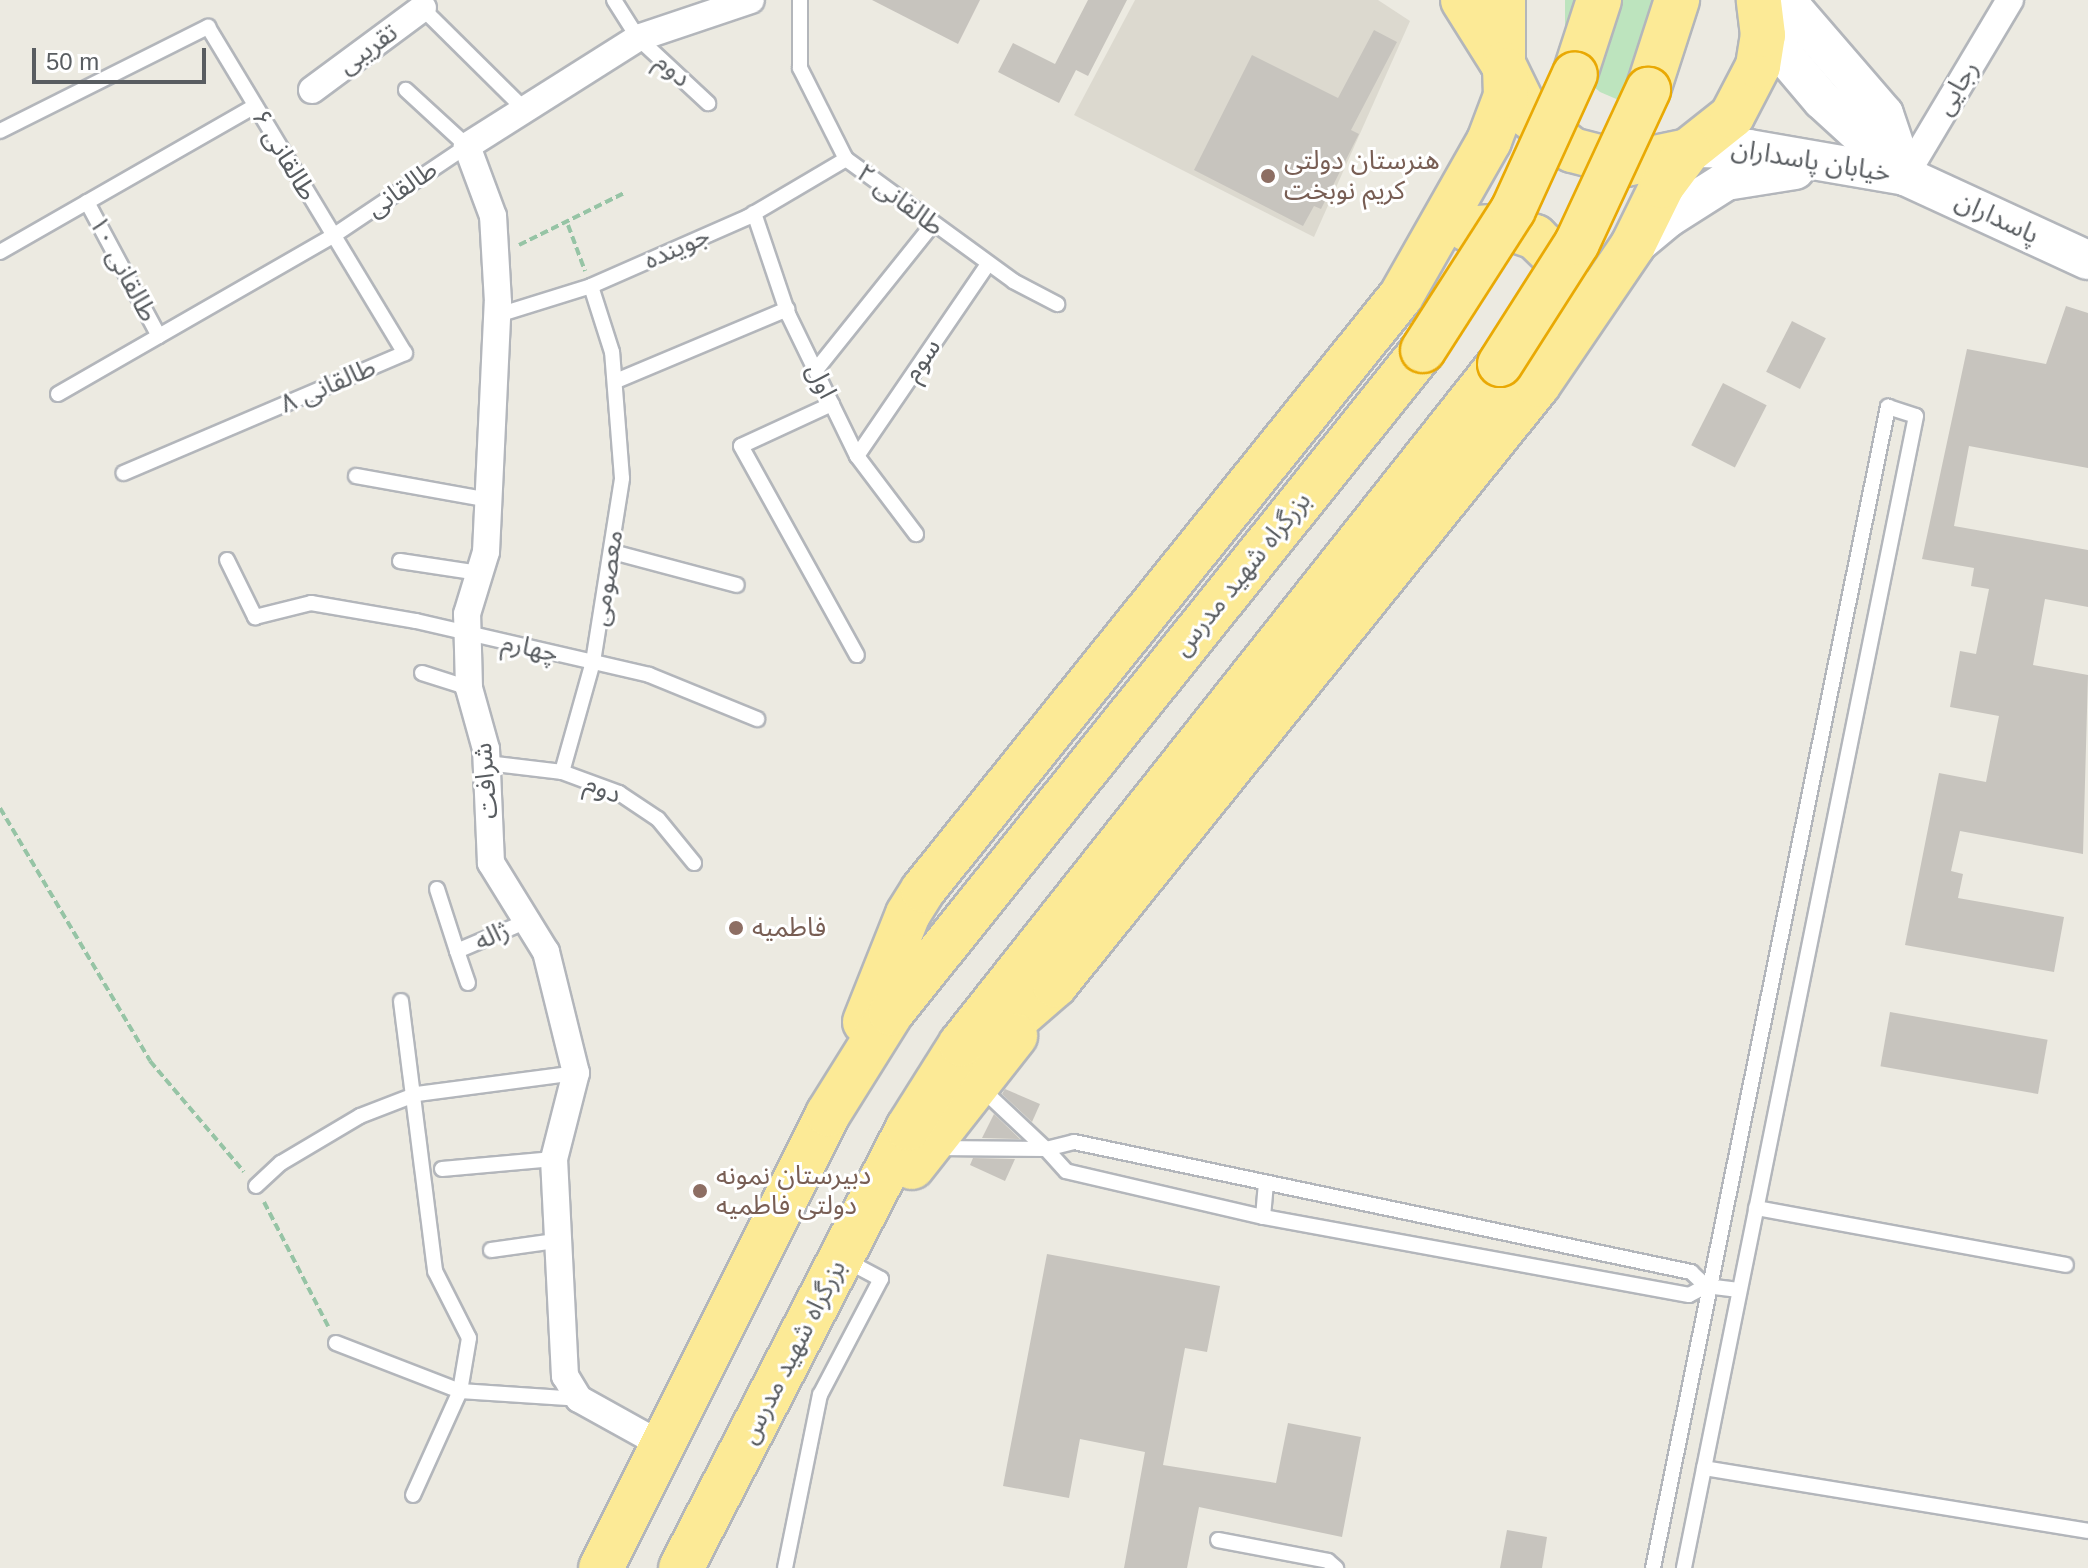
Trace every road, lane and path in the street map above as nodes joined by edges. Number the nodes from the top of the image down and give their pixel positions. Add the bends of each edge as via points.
1 (614, 0) edge
2 (751, 0) edge
3 (800, 0) edge
4 (1463, 0) edge
5 (1503, 0) edge
6 (1599, 0) edge
7 (1677, 0) edge
8 (2010, 0) edge
9 (418, 4) edge
10 (1766, 6) edge
11 (638, 38) junction
12 (1504, 67) junction
13 (312, 90) dead end
14 (406, 90) dead end
15 (708, 103) dead end
16 (255, 106) junction
17 (525, 110) junction
18 (0, 131) edge
19 (467, 146) junction
20 (1691, 149) junction
21 (846, 159) junction
22 (1843, 165) junction
23 (1905, 176) junction
24 (624, 193) dead end
25 (87, 202) junction
26 (754, 213) junction
27 (568, 225) junction
28 (932, 225) junction
29 (333, 236) junction
30 (0, 252) edge
31 (1628, 253) junction
32 (495, 255) junction
33 (1427, 256) junction
34 (2088, 260) edge
35 (988, 264) junction
36 (591, 286) junction
37 (1057, 304) dead end
38 (787, 309) junction
39 (498, 315) junction
40 (159, 336) junction
41 (1567, 344) junction
42 (816, 370) junction
43 (616, 381) junction
44 (58, 394) dead end
45 (832, 404) junction
46 (857, 456) junction
47 (124, 473) dead end
48 (356, 476) dead end
49 (489, 500) junction
50 (916, 534) dead end
51 (613, 552) junction
52 (227, 560) dead end
53 (400, 561) dead end
54 (479, 573) junction
55 (737, 585) dead end
56 (468, 634) junction
57 (857, 655) dead end
58 (593, 662) junction
59 (422, 673) dead end
60 (469, 688) junction
61 (757, 719) dead end
62 (487, 763) junction
63 (562, 772) junction
64 (0, 808) edge
65 (694, 863) dead end
66 (437, 889) dead end
67 (527, 921) junction
68 (457, 951) junction
69 (468, 983) dead end
70 (1055, 985) junction
71 (401, 1001) dead end
72 (576, 1073) junction
73 (977, 1084) junction
74 (417, 1094) junction
75 (928, 1094) junction
76 (828, 1114) junction
77 (927, 1148) junction
78 (1046, 1149) junction
79 (554, 1159) junction
80 (442, 1169) dead end
81 (1266, 1185) junction
82 (256, 1186) junction
83 (1756, 1208) junction
84 (1263, 1217) junction
85 (555, 1241) junction
86 (491, 1250) dead end
87 (842, 1257) junction
88 (2066, 1265) dead end
89 (1706, 1286) junction
90 (1739, 1290) junction
91 (336, 1343) joint
92 (460, 1391) junction
93 (579, 1399) junction
94 (662, 1445) junction
95 (1704, 1468) junction
96 (413, 1495) dead end
97 (2088, 1531) edge
98 (1218, 1540) dead end
99 (601, 1567) edge
100 (681, 1568) edge
101 (785, 1568) edge
102 (1336, 1568) edge
103 (1653, 1568) edge
104 (1684, 1568) edge

1 - 11 lane, دوم
2 - 11 street, طالقانی
3 - 21 lane, طالقانی ۲ via 800,68
4 - 12 highway
5 - 12 highway, بزرگراه شهید مدرس
6 - 76 highway, بزرگراه شهید مدرس, bridge via 1539,157 1451,311 891,1013
7 - 75 highway, بزرگراه شهید مدرس, bridge via 1621,155 1531,319 1009,981
8 - 23 street, رجایی
9 - 13 street, تقریبی
9 - 17 lane
10 - 20 highway via 1761,54 1749,89 1728,121
10 - 23 main road, خیابان پاسداران via 1781,52 1822,100
11 - 15 lane, دوم
11 - 17 street, طالقانی
12 - 20 highway via 1528,115 1577,153 1626,164
12 - 33 highway, بزرگراه شهید مدرس via 1502,113
14 - 19 lane
16 - 18 lane, طالقانی ۶ via 208,27
16 - 25 lane
16 - 29 lane, طالقانی ۶
17 - 19 street, طالقانی
19 - 29 lane, طالقانی
19 - 32 street, شرافت via 493,216
20 - 22 main road, خیابان پاسداران via 1736,147
20 - 31 highway, بزرگراه شهید مدرس via 1665,181
21 - 26 lane, جوینده
21 - 28 lane, طالقانی ۲
22 - 23 main road, خیابان پاسداران
22 - 31 main road via 1731,179 1668,218
23 - 34 main road, پاسداران
24 - 27 path
25 - 30 lane
25 - 40 lane, طالقانی ۱۰
26 - 36 lane, جوینده
26 - 38 lane, اول
27 - 32 path
27 - 36 path
28 - 35 lane, طالقانی ۲
28 - 42 lane
29 - 40 lane, طالقانی
29 - 47 lane, طالقانی ۸ via 405,353
31 - 41 highway, بزرگراه شهید مدرس
32 - 39 street, شرافت
33 - 41 highway via 1450,236 1476,227 1510,227 1535,237 1560,261 1572,285 1574,319
33 - 76 highway, بزرگراه شهید مدرس via 1366,344 916,901
35 - 37 lane, طالقانی ۲
35 - 46 lane, سوم
36 - 39 lane, جوینده
36 - 43 lane, معصومی
38 - 42 lane, اول
38 - 43 lane
39 - 49 street, شرافت
40 - 44 lane, طالقانی
41 - 70 highway, بزرگراه شهید مدرس
42 - 45 lane, اول
43 - 51 lane, معصومی via 622,478
45 - 46 lane, اول
45 - 57 lane via 741,446
46 - 50 lane, اول
48 - 49 lane
49 - 54 street, شرافت
51 - 55 lane
51 - 58 lane, معصومی
52 - 56 lane, چهارم via 255,617 311,603
53 - 54 lane
54 - 56 street, شرافت via 467,614
56 - 58 lane, چهارم
56 - 60 street, شرافت
58 - 61 lane, چهارم via 649,675
58 - 63 lane, معصومی
59 - 60 lane
60 - 62 street, شرافت
62 - 63 lane, دوم
62 - 67 street, شرافت via 491,863
63 - 65 lane, دوم via 619,793 658,819
64 - 82 path via 150,1061
66 - 68 lane, ژاله
67 - 68 lane, ژاله
67 - 72 street, شرافت via 546,952
68 - 69 lane, ژاله
70 - 73 highway
70 - 75 highway, بزرگراه شهید مدرس
71 - 74 lane
72 - 74 lane
72 - 79 street, شرافت
73 - 77 highway
73 - 78 lane
74 - 82 lane via 360,1116 281,1163
74 - 92 lane via 435,1271 469,1338
75 - 87 highway, بزرگراه شهید مدرس
76 - 94 highway, بزرگراه شهید مدرس
77 - 78 lane
77 - 87 highway
78 - 81 lane via 1074,1142
78 - 84 lane via 1066,1171
79 - 80 lane
79 - 85 street, شرافت
81 - 84 lane
81 - 89 lane via 1691,1272
82 - 91 path
83 - 88 lane
83 - 89 lane via 1916,416 1888,407
83 - 90 lane
84 - 89 lane via 1689,1295
85 - 86 lane
85 - 93 street, شرافت via 565,1376
87 - 100 highway, بزرگراه شهید مدرس
87 - 101 lane via 881,1279 820,1395
89 - 90 lane
89 - 103 lane
90 - 95 lane
91 - 92 lane
92 - 93 lane
92 - 96 lane
93 - 94 street
94 - 99 highway, بزرگراه شهید مدرس
95 - 97 lane
95 - 104 lane
98 - 102 lane via 1328,1561

